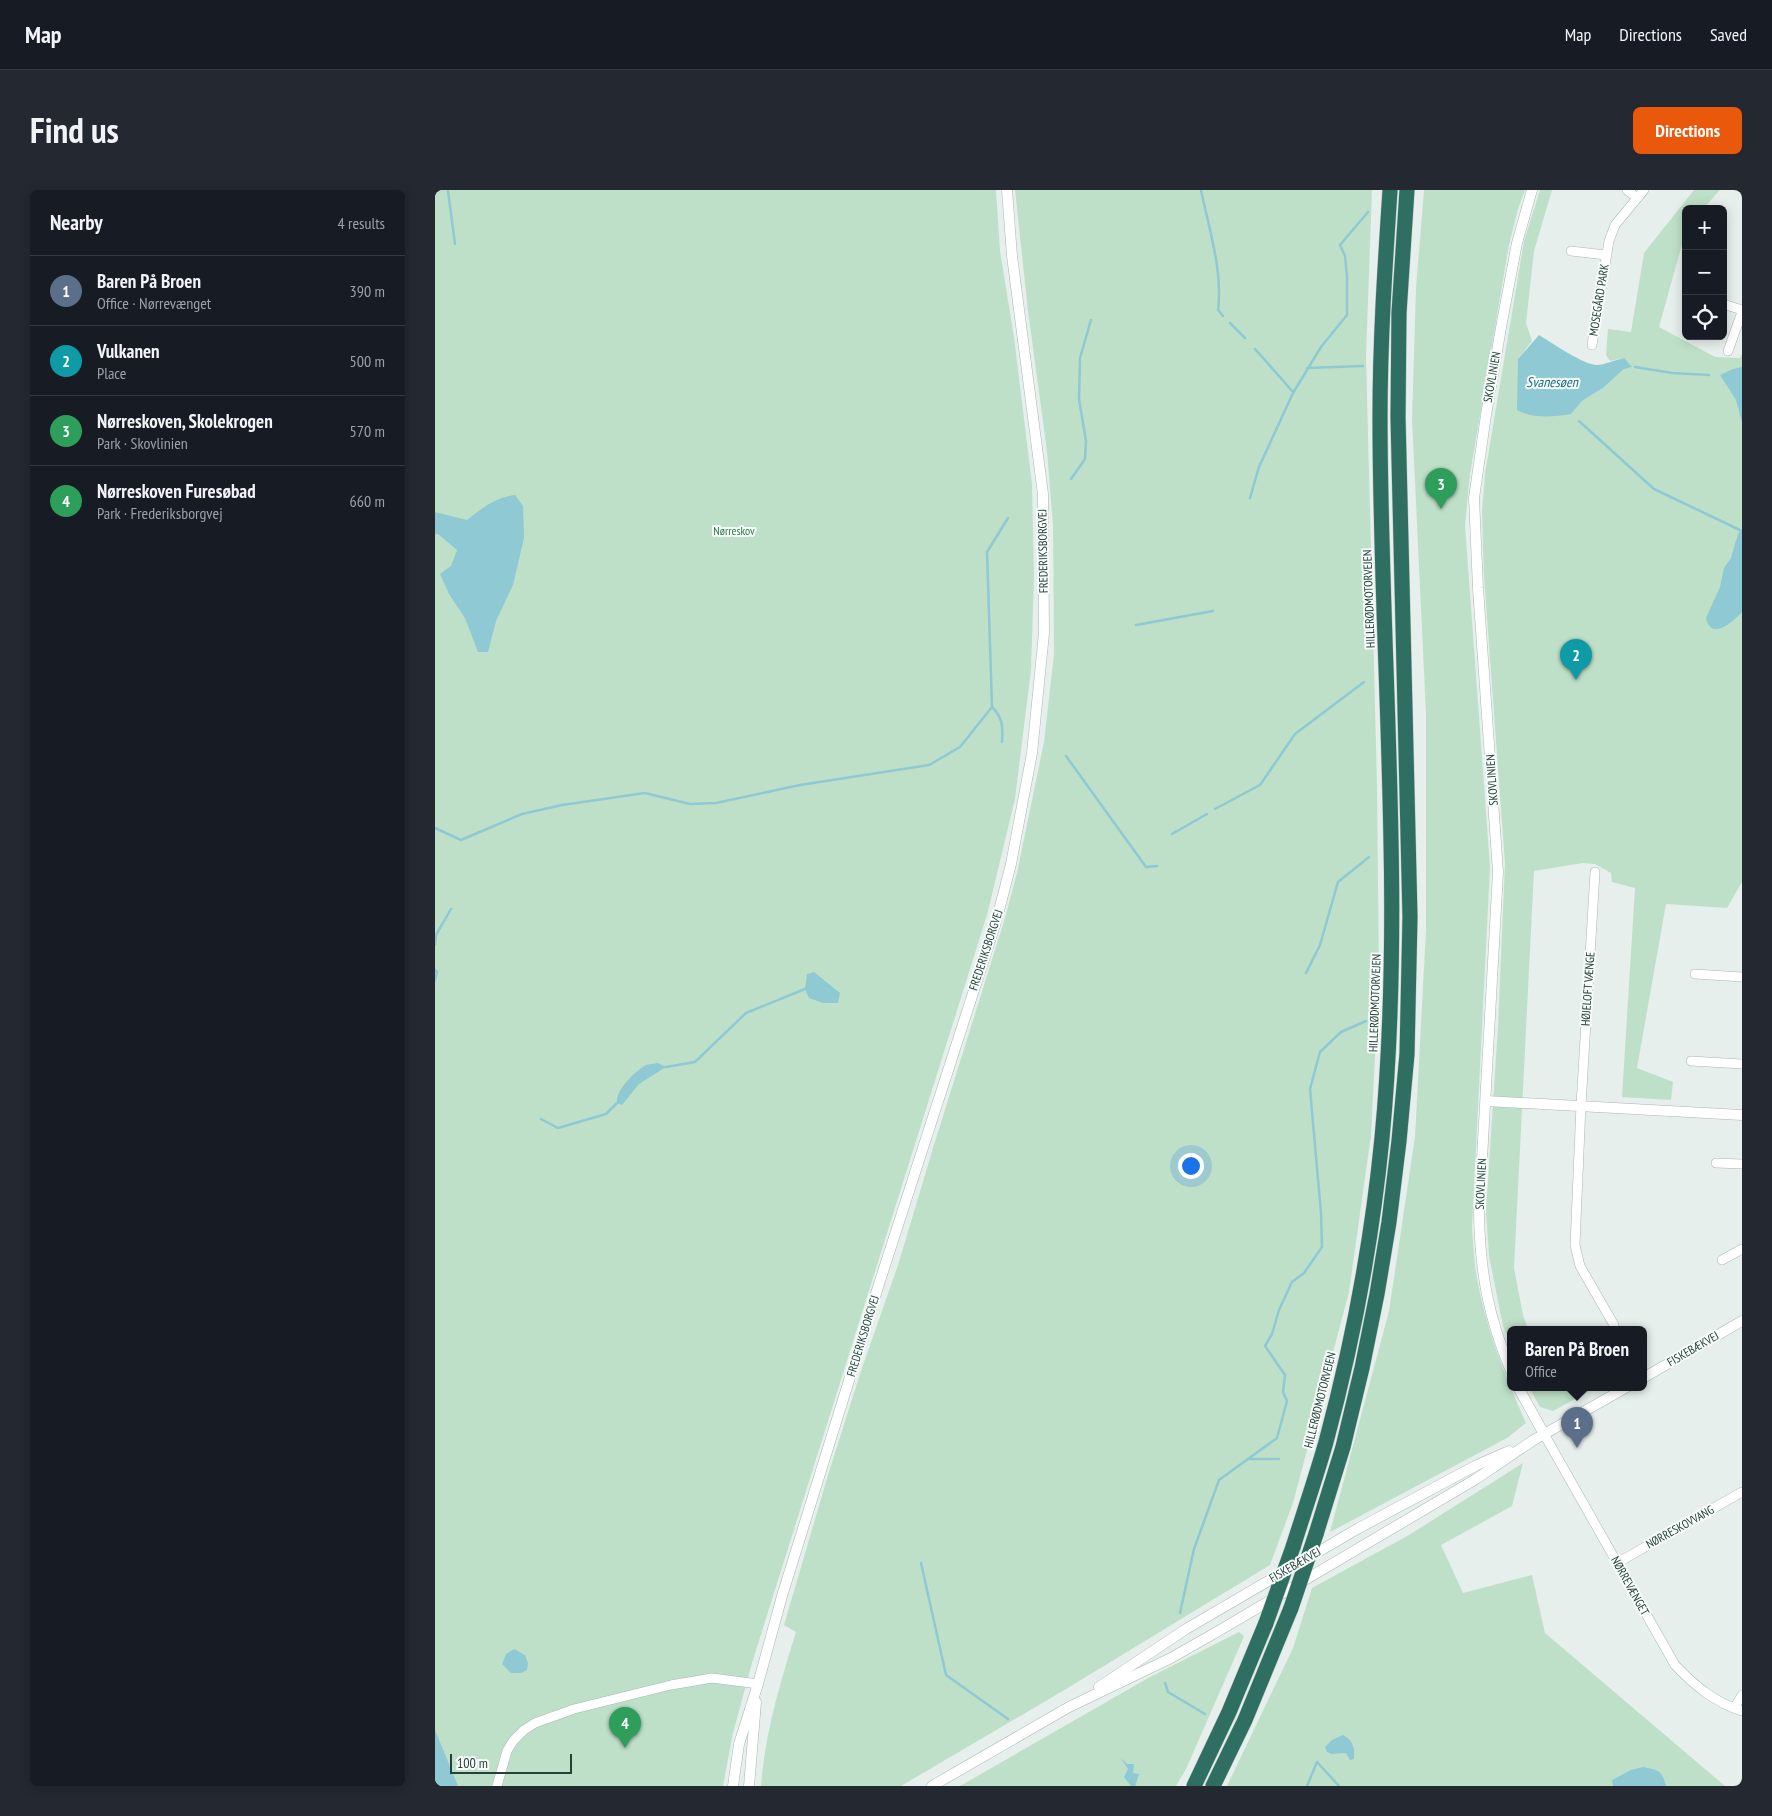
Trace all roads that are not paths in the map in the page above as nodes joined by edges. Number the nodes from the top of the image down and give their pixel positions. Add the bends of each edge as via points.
1 (1007, 190) edge
2 (1390, 190) edge
3 (1407, 190) edge
4 (1532, 190) edge
5 (1627, 190) edge
6 (1644, 190) edge
7 (1637, 198) junction
8 (1571, 251) dead end
9 (1606, 255) junction
10 (1727, 305) edge
11 (1742, 311) edge
12 (1591, 345) dead end
13 (1728, 350) dead end
14 (1595, 872) dead end
15 (1695, 974) dead end
16 (1742, 977) edge
17 (1691, 1061) dead end
18 (1742, 1064) edge
19 (1486, 1101) junction
20 (1581, 1105) junction
21 (1742, 1115) edge
22 (1716, 1163) dead end
23 (1742, 1164) edge
24 (1742, 1249) edge
25 (1722, 1260) dead end
26 (1742, 1320) edge
27 (1614, 1325) dead end
28 (1507, 1362) edge
29 (1647, 1376) edge
30 (1520, 1391) edge
31 (1620, 1391) edge
32 (1544, 1434) junction
33 (1532, 1441) junction
34 (1742, 1492) edge
35 (1617, 1562) junction
36 (758, 1684) junction
37 (1742, 1695) edge
38 (1069, 1707) junction
39 (1738, 1710) edge
40 (497, 1786) edge
41 (733, 1786) edge
42 (749, 1786) edge
43 (932, 1786) edge
44 (1194, 1786) edge
45 (1213, 1786) edge

1 - 36 street, FREDERIKSBORGVEJ via 1011,256 1043,494 1044,632 1032,753 998,914 815,1490
2 - 44 highway, HILLERØDMOTORVEJEN, bridge via 1382,312 1380,417 1392,919 1391,1006 1373,1217 1346,1360 1325,1444 1293,1547 1266,1623
3 - 45 highway, bridge via 1399,313 1398,417 1410,917 1407,1054 1393,1195 1377,1294 1343,1447 1291,1608 1245,1720
4 - 19 street, SKOVLINIEN via 1514,260 1486,414 1475,498 1498,872
5 - 7 street
6 - 7 street, MOSEGÅRD PARK
7 - 9 street, MOSEGÅRD PARK via 1615,226
8 - 9 street, MOSEGÅRD PARK
9 - 12 street, MOSEGÅRD PARK
10 - 11 street
11 - 13 street
14 - 20 street, HØJELOFT VÆNGE
15 - 16 street
17 - 18 street
19 - 20 street
19 - 28 street, SKOVLINIEN via 1479,1213 1481,1261 1488,1305
20 - 21 street
20 - 27 street, HØJELOFT VÆNGE via 1576,1256
22 - 23 street
24 - 25 street
26 - 29 street, FISKEBÆKVEJ
30 - 32 street
31 - 32 street, FISKEBÆKVEJ
32 - 33 street, FISKEBÆKVEJ
32 - 35 street, NØRREVÆNGET
33 - 38 street, FISKEBÆKVEJ via 1468,1484 1215,1633
33 - 38 street, FISKEBÆKVEJ via 1477,1465 1359,1528 1186,1629
34 - 35 street, NØRRESKOVVANG
35 - 39 street, NØRREVÆNGET via 1675,1665 1700,1690
36 - 40 street via 712,1678 671,1685 574,1709 535,1723 523,1730 510,1746
36 - 41 street, FREDERIKSBORGVEJ via 739,1744
36 - 42 street, FREDERIKSBORGVEJ
37 - 39 street
38 - 43 street, FISKEBÆKVEJ

